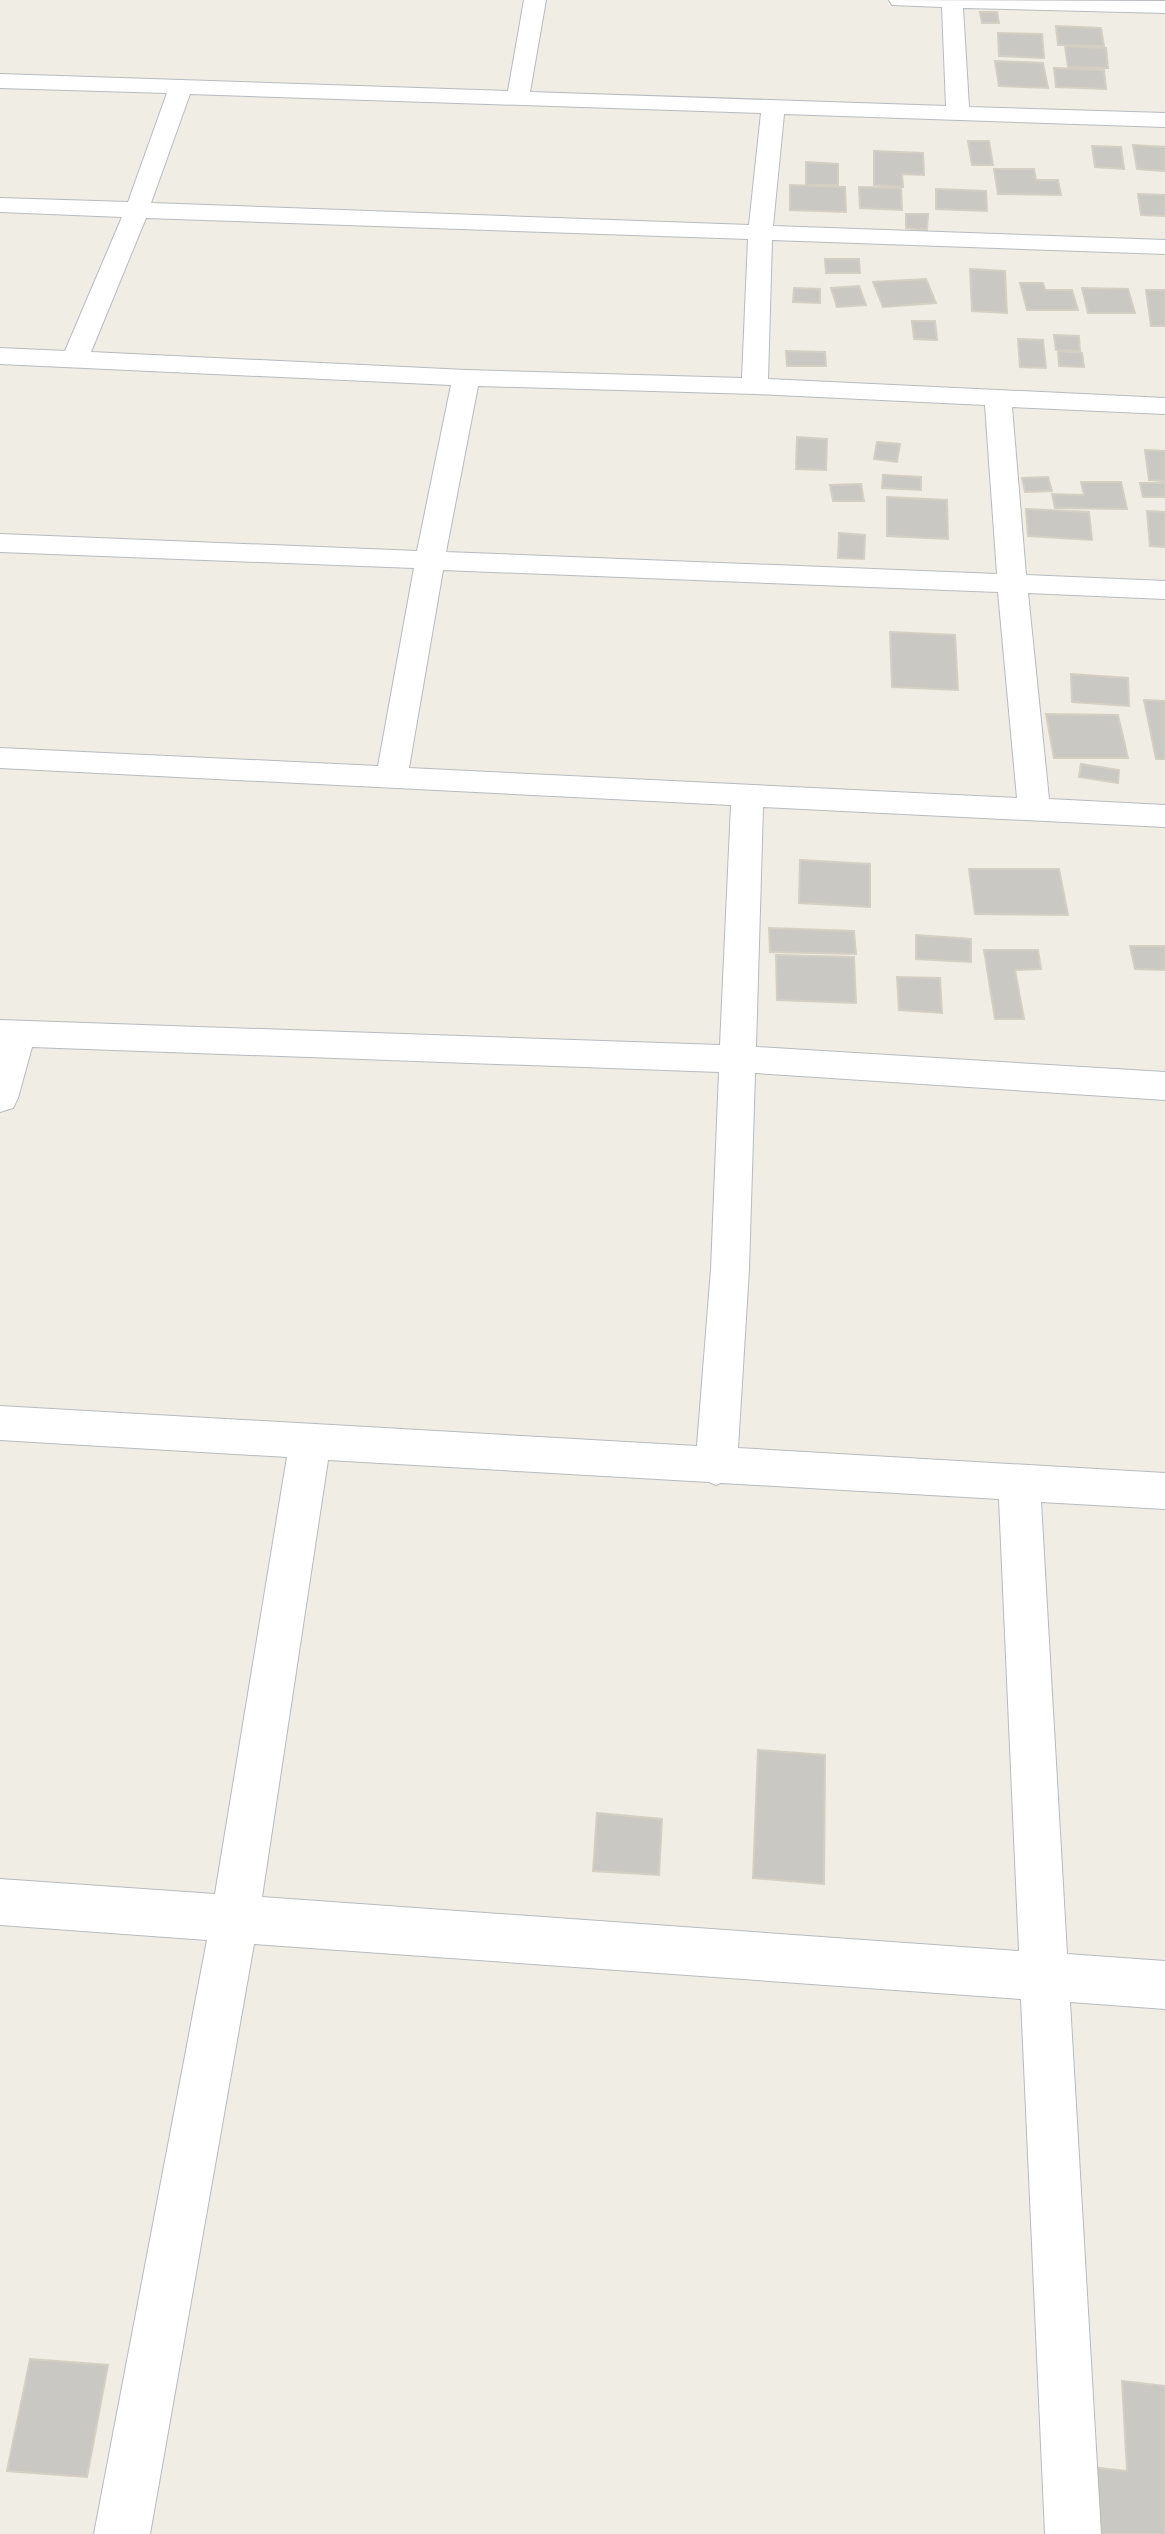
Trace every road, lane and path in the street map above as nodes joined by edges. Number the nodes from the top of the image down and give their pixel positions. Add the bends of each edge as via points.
1 (535, 0) edge
2 (900, 0) edge
3 (952, 1) edge
4 (1165, 7) edge
5 (0, 81) edge
6 (181, 87) junction
7 (518, 99) junction
8 (773, 107) junction
9 (958, 113) junction
10 (1165, 120) edge
11 (0, 205) edge
12 (137, 210) junction
13 (760, 232) junction
14 (1165, 247) edge
15 (0, 356) edge
16 (76, 357) junction
17 (466, 378) junction
18 (755, 386) junction
19 (998, 398) junction
20 (1165, 406) edge
21 (0, 543) edge
22 (430, 560) junction
23 (1012, 583) junction
24 (1165, 590) edge
25 (0, 758) edge
26 (392, 776) junction
27 (747, 796) junction
28 (1034, 811) junction
29 (1165, 816) edge
30 (9, 1033) edge
31 (738, 1059) junction
32 (1165, 1086) edge
33 (0, 1098) edge
34 (0, 1423) edge
35 (310, 1442) junction
36 (716, 1467) junction
37 (1019, 1482) junction
38 (1165, 1491) edge
39 (0, 1902) edge
40 (234, 1917) junction
41 (1044, 1976) junction
42 (1165, 1985) edge
43 (122, 2534) edge
44 (1073, 2534) edge

1 - 7 street
2 - 3 street
3 - 4 street
3 - 9 street
5 - 6 street
6 - 7 street
6 - 12 street
7 - 8 street
8 - 9 street
8 - 13 street
9 - 10 street
11 - 12 street
12 - 13 street
12 - 16 street
13 - 14 street
13 - 18 street
15 - 16 street
16 - 17 street
17 - 18 street
17 - 22 street
18 - 19 street
19 - 20 street
19 - 23 street
21 - 22 street
22 - 23 street
22 - 26 street
23 - 24 street
23 - 28 street
25 - 26 street
26 - 27 street
27 - 28 street
27 - 31 street
28 - 29 street
30 - 31 street
30 - 33 street
31 - 32 street
31 - 36 street
34 - 35 street
35 - 36 street
35 - 40 street
36 - 37 street
37 - 38 street
37 - 41 street
39 - 40 street
40 - 41 street
40 - 43 street
41 - 42 street
41 - 44 street

